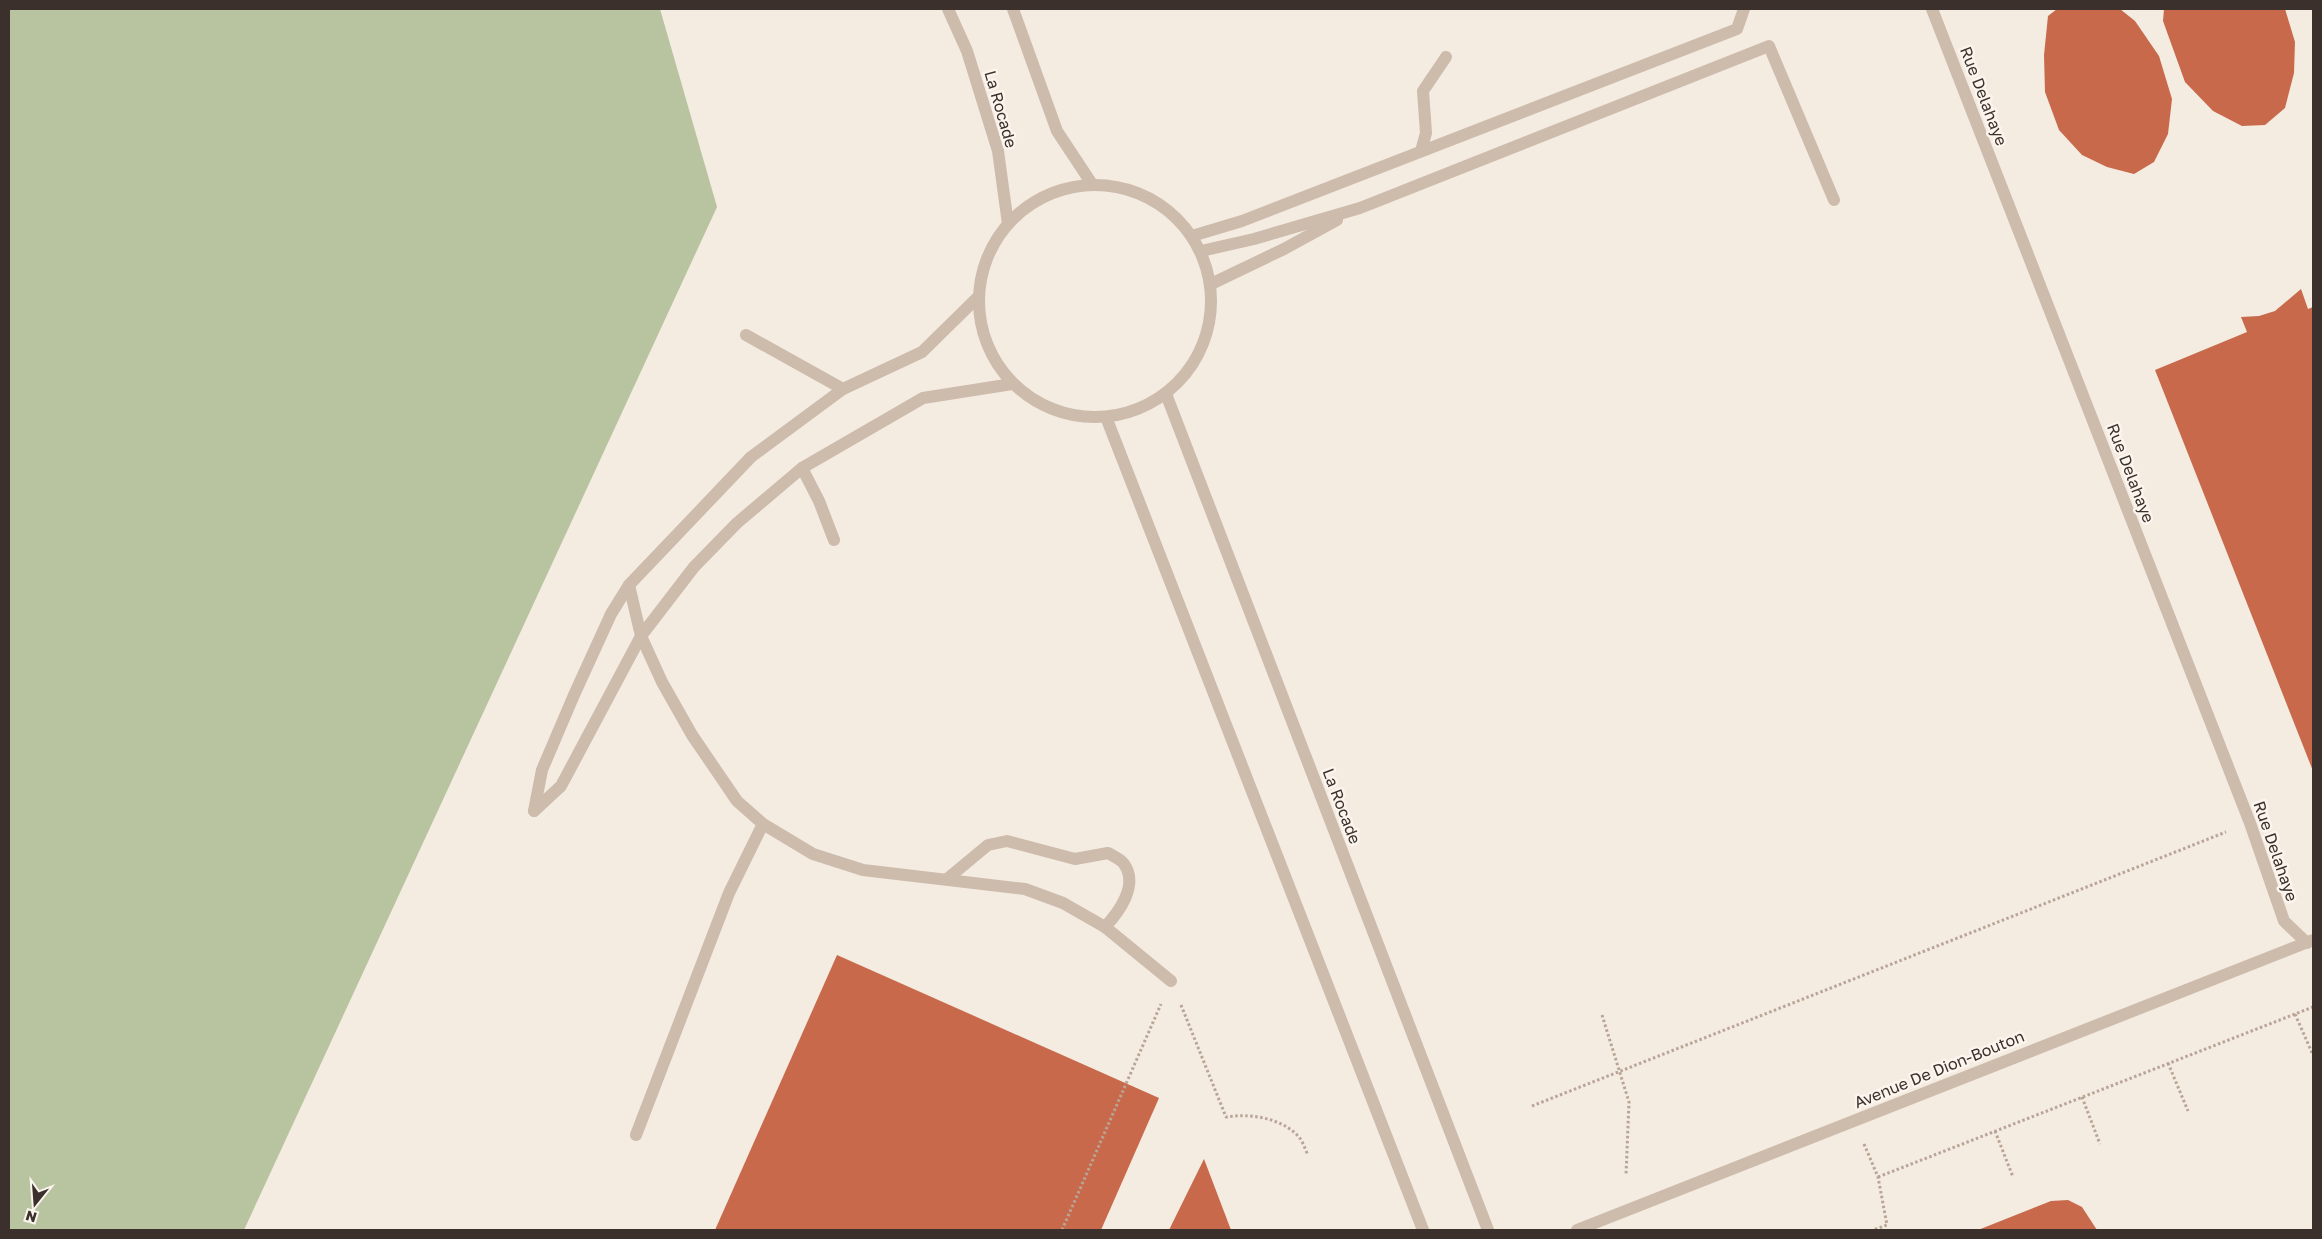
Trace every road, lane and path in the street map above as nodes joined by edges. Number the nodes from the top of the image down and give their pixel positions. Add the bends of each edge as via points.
1 (948, 9) edge
2 (1013, 9) edge
3 (1744, 9) edge
4 (1932, 9) edge
5 (1446, 57) dead end
6 (1422, 151) junction
7 (1092, 184) junction
8 (1834, 200) dead end
9 (1360, 208) junction
10 (1008, 224) junction
11 (1192, 236) junction
12 (1201, 251) junction
13 (1211, 284) junction
14 (979, 296) junction
15 (746, 335) dead end
16 (1012, 384) junction
17 (843, 389) junction
18 (1166, 394) junction
19 (1106, 417) junction
20 (802, 468) junction
21 (834, 540) dead end
22 (629, 585) junction
23 (641, 636) junction
24 (2250, 823) junction
25 (763, 824) junction
26 (947, 879) junction
27 (1104, 927) junction
28 (2310, 941) edge
29 (1171, 981) junction
30 (2313, 1006) edge
31 (2295, 1014) junction
32 (1602, 1015) dead end
33 (2313, 1055) edge
34 (2168, 1063) junction
35 (1620, 1071) junction
36 (2082, 1097) junction
37 (1532, 1106) dead end
38 (2188, 1111) dead end
39 (1854, 1120) junction
40 (1995, 1131) junction
41 (636, 1134) dead end
42 (2100, 1144) dead end
43 (1308, 1155) dead end
44 (1626, 1175) dead end
45 (1878, 1177) junction
46 (2013, 1177) dead end
47 (1062, 1230) edge
48 (1423, 1230) edge
49 (1488, 1230) edge
50 (1577, 1230) edge
51 (1873, 1230) edge

1 - 10 lane, La Rocade via 967,51 998,151
2 - 7 lane via 1058,131
3 - 6 lane via 1737,29
4 - 24 lane, Rue Delahaye
5 - 6 lane via 1423,91 1426,133
6 - 11 lane via 1242,221
7 - 10 lane via 1046,195 1026,207
7 - 11 lane via 1131,190 1165,208
8 - 9 lane via 1769,46
9 - 12 lane
9 - 13 lane
10 - 14 lane via 993,245 983,270
11 - 12 lane
12 - 13 lane
13 - 18 lane via 1212,315 1204,345 1188,373
14 - 16 lane via 982,328 993,358
14 - 17 lane via 922,352
15 - 17 lane
16 - 19 lane via 1040,404 1072,415
16 - 20 lane via 923,398
17 - 22 lane via 751,458
18 - 19 lane via 1137,410
18 - 49 lane, La Rocade
19 - 48 lane
20 - 21 lane
20 - 23 lane via 737,523 694,567
22 - 23 lane
22 - 23 lane via 611,614 542,770 534,810 561,786
23 - 25 lane via 692,735 737,802
24 - 28 lane, Rue Delahaye via 2284,921
24 - 35 path
25 - 26 lane via 812,854 863,870
25 - 41 lane via 729,893
26 - 27 lane via 1024,889 1063,903
26 - 27 lane via 988,845 1006,841 1075,859 1108,852 1124,863 1130,879 1123,904
27 - 29 lane
28 - 39 lane, Avenue De Dion-Bouton
29 - 43 path via 1226,1117 1243,1114 1267,1119 1287,1128 1299,1138
29 - 47 path
30 - 31 path
31 - 33 path
31 - 34 path
32 - 35 path
34 - 36 path
34 - 38 path
35 - 37 path
35 - 44 path via 1629,1102
36 - 40 path
36 - 42 path
39 - 45 path
39 - 50 lane, Avenue De Dion-Bouton
40 - 45 path
40 - 46 path
45 - 51 path via 1887,1225

